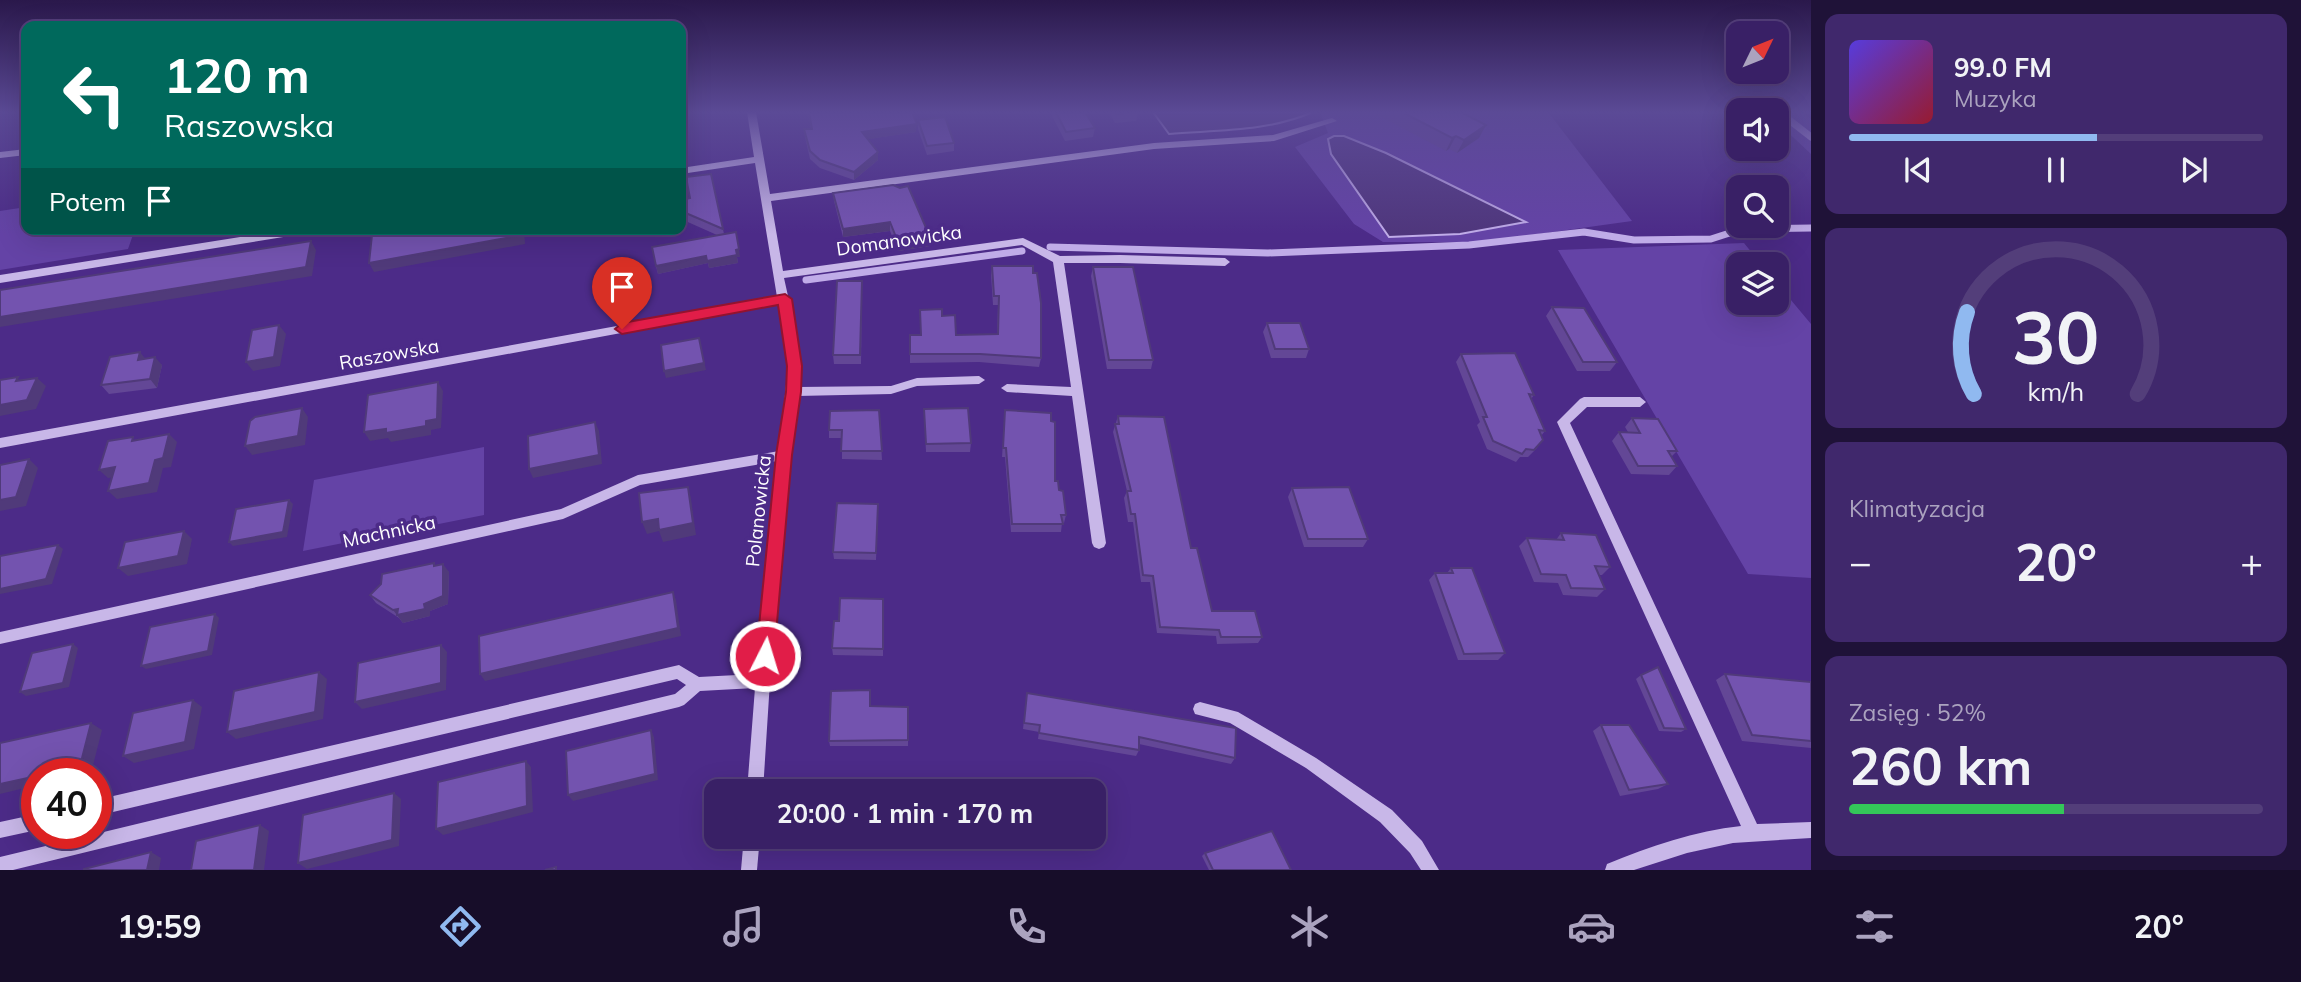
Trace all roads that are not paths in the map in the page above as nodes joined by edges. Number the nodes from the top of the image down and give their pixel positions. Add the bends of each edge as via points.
1 (21, 153) edge
2 (758, 153) edge
3 (1105, 153) edge
4 (0, 155) edge
5 (759, 159) junction
6 (686, 170) edge
7 (767, 198) junction
8 (276, 235) edge
9 (1023, 241) joint
10 (1058, 260) junction
11 (1225, 262) dead end
12 (780, 275) junction
13 (0, 279) edge
14 (785, 299) junction
15 (979, 380) dead end
16 (1007, 387) dead end
17 (794, 392) junction
18 (1078, 392) junction
19 (1640, 402) dead end
20 (0, 443) edge
21 (784, 455) junction
22 (1099, 543) dead end
23 (0, 638) edge
24 (763, 681) junction
25 (697, 684) junction
26 (1200, 709) dead end
27 (756, 779) edge
28 (112, 804) edge
29 (21, 825) edge
30 (0, 830) edge
31 (1811, 830) edge
32 (1752, 831) junction
33 (751, 849) edge
34 (0, 865) edge
35 (750, 870) edge
36 (1431, 870) edge
37 (1613, 870) edge

1 - 4 street
2 - 5 street, Polanowicka
3 - 7 street
5 - 6 street
5 - 7 street, Polanowicka
7 - 12 street, Polanowicka
8 - 13 street
9 - 10 street
9 - 12 street, Domanowicka
10 - 11 street
10 - 18 street
12 - 14 street, Polanowicka
14 - 17 street, Polanowicka
14 - 20 street, Raszowska
15 - 17 street via 917,382 891,390
16 - 18 street
17 - 21 street, Polanowicka
18 - 22 street
19 - 32 street via 1584,401 1563,422
21 - 23 street, Machnicka via 638,480 563,514
21 - 24 street, Polanowicka
24 - 25 street
24 - 27 street, Polanowicka
25 - 28 street via 679,672
25 - 34 street via 679,699
26 - 36 street via 1233,717 1311,763 1385,816 1416,846
29 - 30 street
31 - 32 street
32 - 37 street via 1691,841
33 - 35 street

